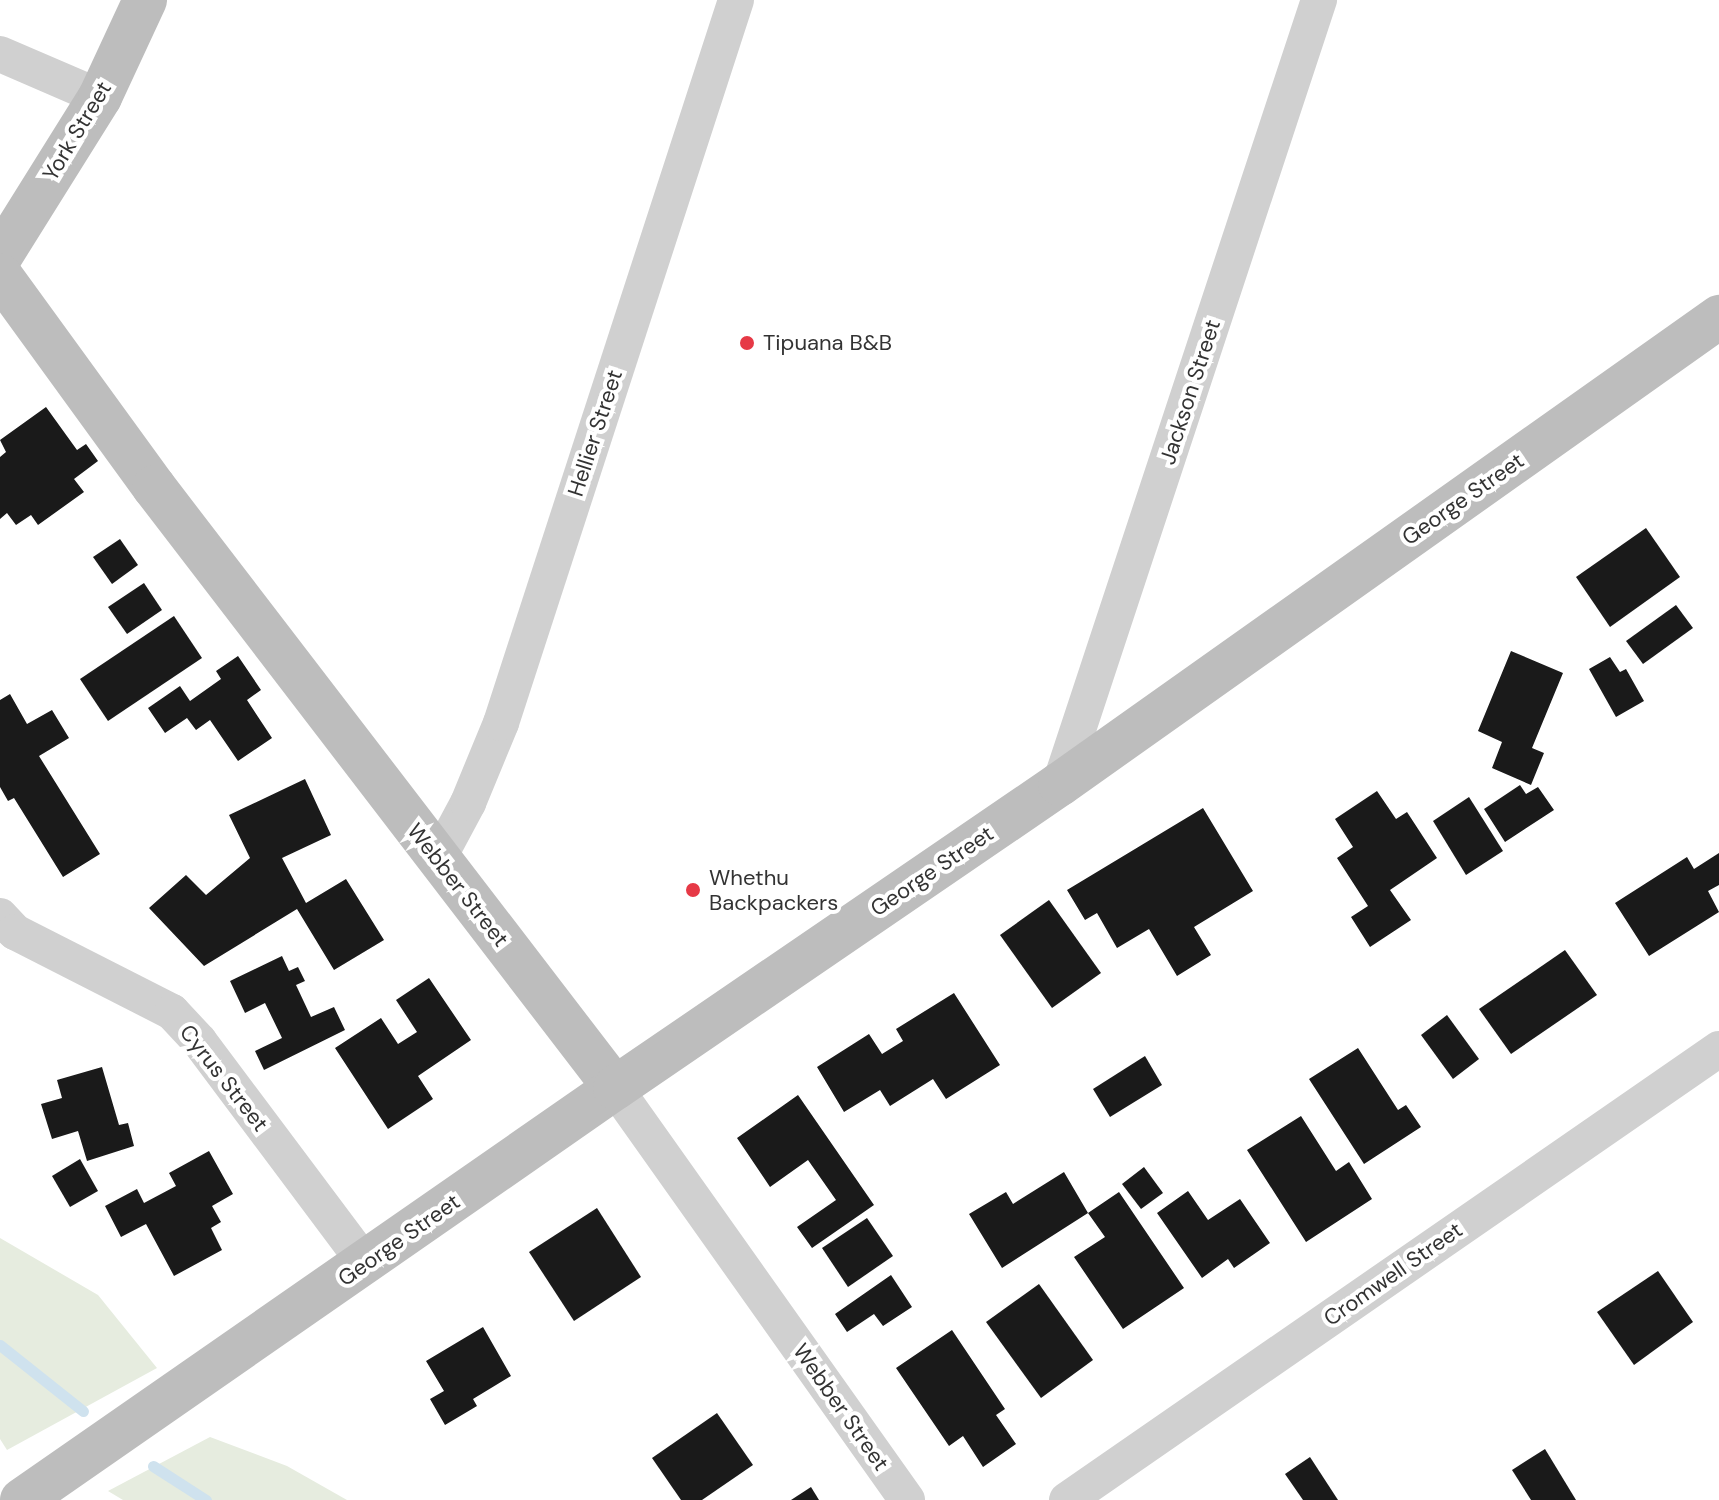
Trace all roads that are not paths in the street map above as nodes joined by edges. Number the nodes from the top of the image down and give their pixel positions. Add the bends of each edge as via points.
1 (145, 0) edge
2 (736, 0) edge
3 (1319, 0) edge
4 (0, 54) edge
5 (100, 97) junction
6 (0, 257) edge
7 (0, 275) edge
8 (1719, 317) edge
9 (1060, 784) junction
10 (438, 859) junction
11 (0, 916) edge
12 (1719, 1049) edge
13 (615, 1088) junction
14 (366, 1264) junction
15 (22, 1500) edge
16 (907, 1500) edge
17 (1067, 1500) edge

1 - 5 main road, York Street
2 - 10 street, Hellier Street via 501,723
3 - 9 street, Jackson Street
4 - 5 street
5 - 6 main road, York Street
7 - 10 main road, Webber Street
8 - 9 main road, George Street
9 - 13 main road, George Street
10 - 13 main road, Webber Street
11 - 14 street, Cyrus Street via 15,932 172,1012
12 - 17 street, Cromwell Street
13 - 14 main road, George Street
13 - 16 street, Webber Street
14 - 15 main road, George Street

